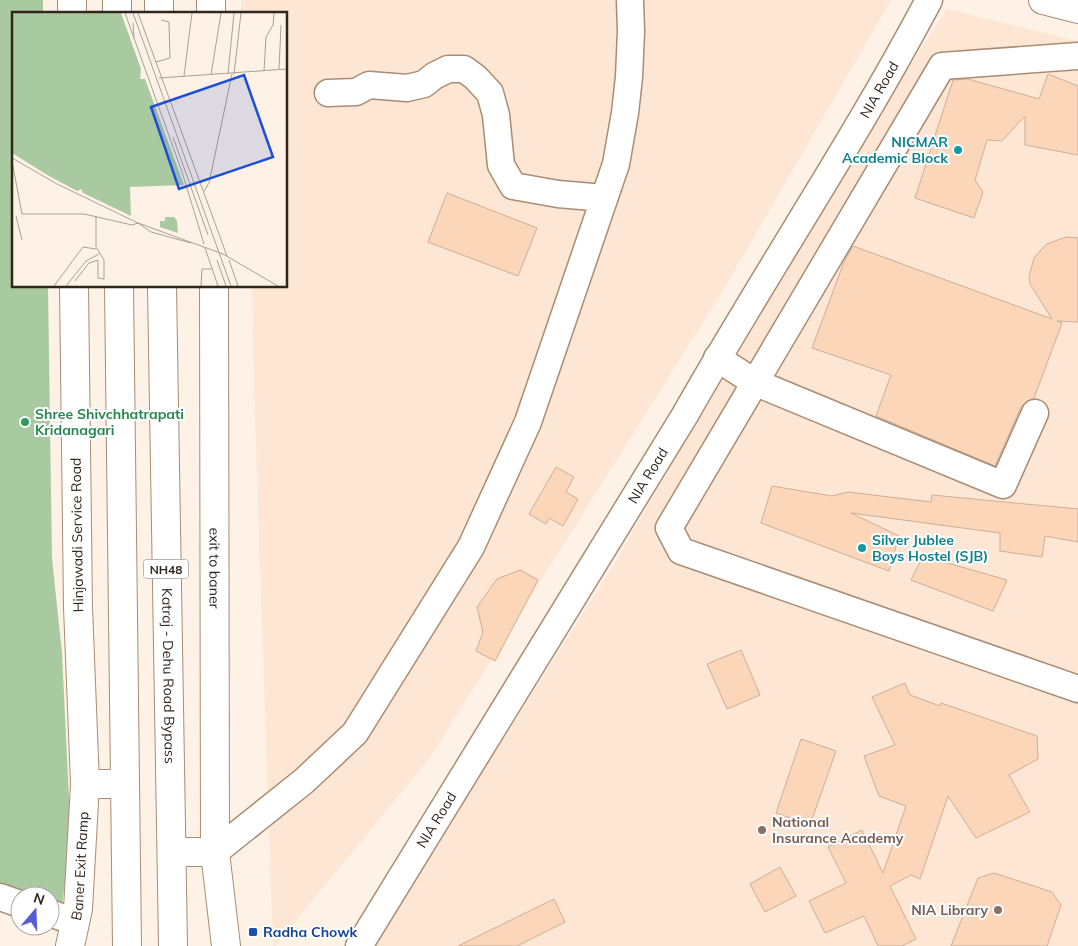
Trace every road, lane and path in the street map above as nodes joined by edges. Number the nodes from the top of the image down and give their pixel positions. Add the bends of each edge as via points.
1 (630, 0) edge
2 (929, 0) edge
3 (1043, 0) edge
4 (1078, 9) edge
5 (1078, 56) edge
6 (328, 93) dead end
7 (604, 198) junction
8 (74, 288) edge
9 (119, 288) edge
10 (162, 288) edge
11 (214, 288) edge
12 (717, 358) junction
13 (754, 382) junction
14 (1035, 413) dead end
15 (1078, 689) edge
16 (86, 784) junction
17 (125, 784) junction
18 (172, 852) junction
19 (215, 852) junction
20 (60, 922) edge
21 (73, 934) edge
22 (126, 946) edge
23 (173, 946) edge
24 (226, 946) edge
25 (359, 946) edge

1 - 7 street via 625,113 616,164
2 - 12 street, NIA Road via 895,64
3 - 4 main road
5 - 13 street via 942,66
6 - 7 street via 356,92 369,85 407,88 424,84 448,69 464,69 490,93 496,115 501,165 513,186
7 - 19 street via 528,422 471,547 355,733 304,781
8 - 16 main road, Hinjawadi Service Road via 78,607
9 - 17 main road
10 - 18 main road, Katraj - Dehu Road Bypass / NH48
11 - 19 main road, exit to baner
12 - 13 street
12 - 25 street, NIA Road
13 - 14 street via 1003,485
13 - 15 street via 669,528 681,551
16 - 17 main road
16 - 21 main road, Baner Exit Ramp via 78,909
17 - 22 main road
18 - 19 main road
18 - 23 main road, Katraj - Dehu Road Bypass / NH48
19 - 24 main road
20 - 21 street

